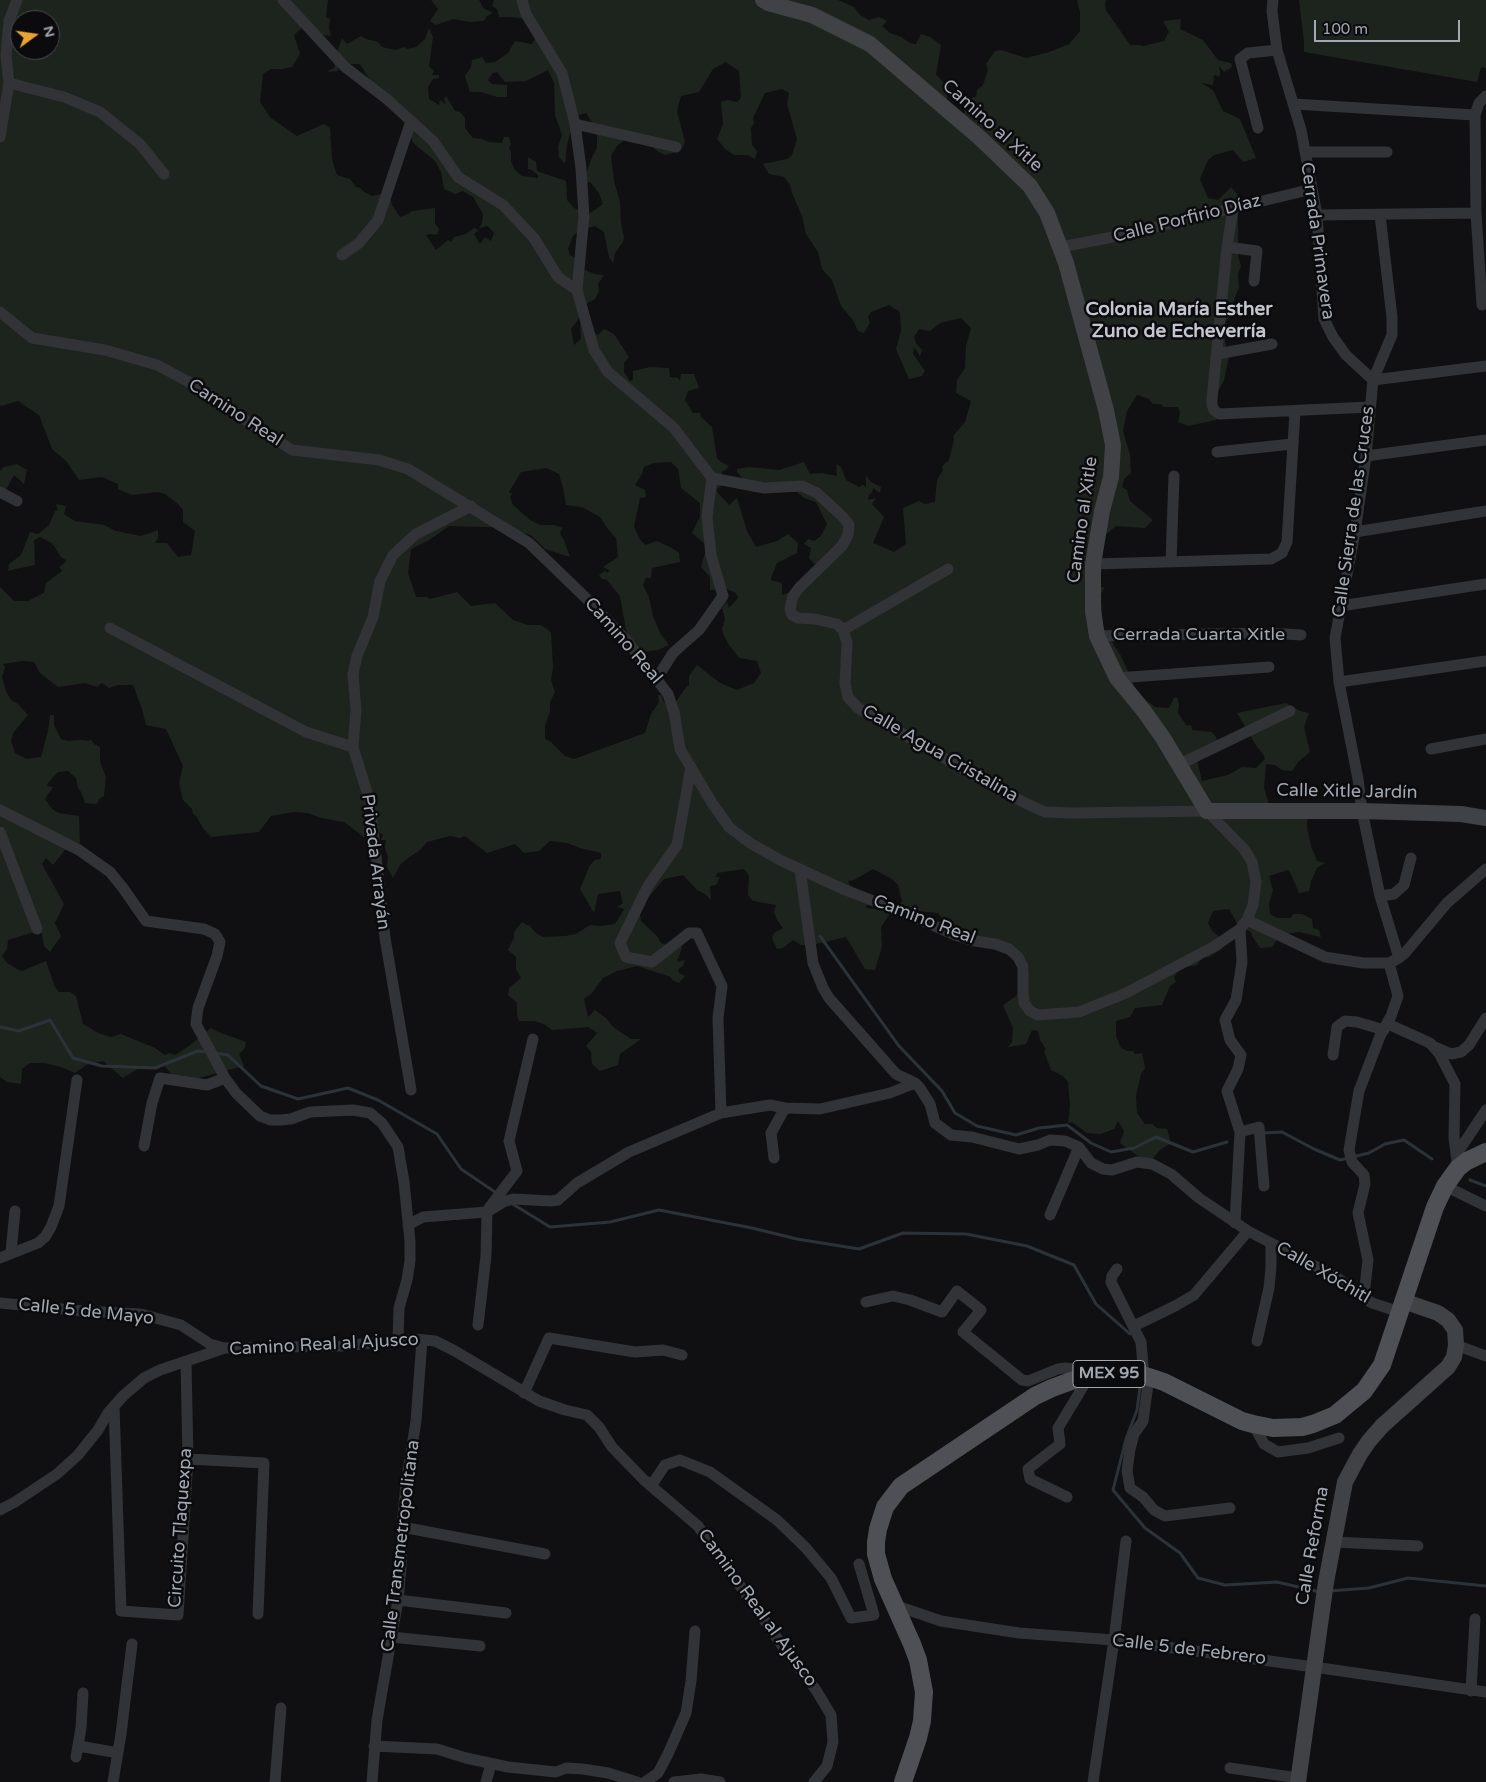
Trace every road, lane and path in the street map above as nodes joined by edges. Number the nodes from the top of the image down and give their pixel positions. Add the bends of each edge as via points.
1 (17, 0) edge
2 (283, 0) edge
3 (522, 0) edge
4 (763, 0) edge
5 (1274, 0) edge
6 (1277, 50) junction
7 (9, 83) junction
8 (1486, 96) edge
9 (1294, 104) junction
10 (1474, 116) junction
11 (412, 121) junction
12 (575, 124) junction
13 (1258, 128) dead end
14 (0, 137) edge
15 (676, 147) dead end
16 (1305, 152) junction
17 (1387, 152) dead end
18 (164, 174) dead end
19 (1312, 188) junction
20 (1233, 208) junction
21 (1476, 213) junction
22 (1317, 215) junction
23 (1380, 215) junction
24 (1061, 247) junction
25 (1227, 247) junction
26 (342, 255) dead end
27 (1254, 281) dead end
28 (577, 290) junction
29 (1482, 305) dead end
30 (0, 312) edge
31 (1272, 344) dead end
32 (1217, 354) junction
33 (1486, 366) edge
34 (1373, 380) junction
35 (1370, 407) junction
36 (1295, 410) junction
37 (1486, 440) edge
38 (1292, 444) junction
39 (1217, 452) dead end
40 (1366, 456) junction
41 (1174, 476) dead end
42 (712, 478) junction
43 (0, 492) edge
44 (17, 501) dead end
45 (470, 506) junction
46 (1486, 511) edge
47 (1355, 532) junction
48 (1172, 562) junction
49 (1093, 564) junction
50 (948, 569) dead end
51 (1486, 584) edge
52 (1340, 606) junction
53 (110, 628) dead end
54 (844, 630) junction
55 (1301, 635) dead end
56 (1097, 636) junction
57 (1486, 661) edge
58 (1269, 667) dead end
59 (657, 678) junction
60 (1117, 678) junction
61 (1339, 682) junction
62 (1290, 711) dead end
63 (1486, 739) edge
64 (353, 748) junction
65 (1431, 749) dead end
66 (1178, 765) junction
67 (691, 767) junction
68 (0, 810) edge
69 (1207, 810) junction
70 (1362, 811) junction
71 (1486, 818) edge
72 (0, 832) edge
73 (1411, 858) dead end
74 (800, 869) junction
75 (1486, 869) edge
76 (1380, 896) junction
77 (1243, 924) junction
78 (37, 929) dead end
79 (1394, 960) junction
80 (1486, 1018) edge
81 (1386, 1027) junction
82 (533, 1039) dead end
83 (1435, 1047) junction
84 (1333, 1054) dead end
85 (225, 1078) junction
86 (77, 1080) dead end
87 (915, 1083) junction
88 (410, 1090) dead end
89 (785, 1108) junction
90 (1486, 1110) edge
91 (721, 1113) junction
92 (1240, 1132) junction
93 (144, 1146) dead end
94 (1078, 1147) junction
95 (1483, 1154) edge
96 (774, 1158) dead end
97 (1457, 1161) junction
98 (1264, 1186) dead end
99 (1445, 1186) junction
100 (504, 1198) junction
101 (1486, 1206) edge
102 (15, 1211) dead end
103 (487, 1212) junction
104 (1050, 1215) dead end
105 (1235, 1223) junction
106 (408, 1225) junction
107 (1248, 1231) junction
108 (1270, 1243) junction
109 (11, 1252) junction
110 (0, 1258) edge
111 (1117, 1269) dead end
112 (1364, 1296) junction
113 (866, 1302) dead end
114 (0, 1303) edge
115 (1401, 1306) junction
116 (478, 1324) dead end
117 (1134, 1326) junction
118 (422, 1340) junction
119 (398, 1341) junction
120 (1257, 1341) dead end
121 (1456, 1345) junction
122 (225, 1348) junction
123 (682, 1355) dead end
124 (1486, 1356) edge
125 (186, 1362) junction
126 (1087, 1376) junction
127 (1147, 1377) junction
128 (524, 1393) junction
129 (114, 1406) junction
130 (1253, 1424) junction
131 (1339, 1438) dead end
132 (188, 1459) junction
133 (651, 1486) junction
134 (1066, 1497) dead end
135 (1230, 1508) dead end
136 (0, 1510) edge
137 (402, 1527) junction
138 (1126, 1542) dead end
139 (1334, 1542) junction
140 (1418, 1546) dead end
141 (545, 1554) dead end
142 (859, 1564) dead end
143 (398, 1600) junction
144 (894, 1605) junction
145 (506, 1613) dead end
146 (258, 1614) dead end
147 (1475, 1619) dead end
148 (694, 1631) dead end
149 (390, 1638) junction
150 (1114, 1640) junction
151 (132, 1644) dead end
152 (480, 1646) dead end
153 (1314, 1667) junction
154 (1471, 1691) junction
155 (1486, 1692) edge
156 (82, 1693) dead end
157 (281, 1708) dead end
158 (374, 1746) junction
159 (118, 1753) junction
160 (491, 1764) junction
161 (1230, 1768) dead end
162 (555, 1777) edge
163 (1298, 1780) edge
164 (113, 1782) edge
165 (275, 1782) edge
166 (372, 1782) edge
167 (486, 1782) edge
168 (636, 1782) edge
169 (645, 1782) edge
170 (674, 1782) edge
171 (720, 1782) edge
172 (814, 1782) edge
173 (903, 1782) edge
174 (1093, 1782) edge

1 - 7 street via 9,21 6,56
2 - 11 street via 345,67
3 - 12 street via 526,14 562,73
4 - 24 street, Camino al Xitle via 812,15 870,44 980,138 1030,186
5 - 6 street, Cerrada Primavera via 1272,11
6 - 9 street, Cerrada Primavera
6 - 13 street via 1248,53 1240,59
7 - 14 street
7 - 18 street via 64,97 100,112 140,144
8 - 10 street
9 - 10 street
9 - 16 street, Cerrada Primavera
10 - 21 street
11 - 26 street via 378,220 359,243
11 - 28 street via 433,141 458,177 503,205 534,238 558,277
12 - 15 street
12 - 28 street via 584,216
16 - 17 street
16 - 19 street, Cerrada Primavera
19 - 20 street, Calle Porfirio Díaz
19 - 22 street, Cerrada Primavera
20 - 24 street, Calle Porfirio Díaz
20 - 25 street
21 - 23 street
21 - 29 street
22 - 23 street
22 - 34 street, Cerrada Primavera via 1324,319 1346,355
23 - 34 street, Calle Sierra de las Cruces via 1392,335
24 - 49 street, Camino al Xitle via 1113,446 1111,477
25 - 27 street via 1257,251
25 - 32 street
28 - 42 street via 594,350 608,372 674,428
30 - 45 street, Camino Real via 32,338 105,350 157,365 222,402 292,450 379,460 408,469
31 - 32 street
32 - 36 street via 1212,405 1219,414
33 - 34 street
34 - 35 street, Calle Sierra de las Cruces
35 - 36 street
35 - 40 street, Calle Sierra de las Cruces
36 - 38 street
37 - 40 street
38 - 39 street
38 - 48 street via 1287,542 1282,553 1271,560
40 - 47 street, Calle Sierra de las Cruces
41 - 48 street
42 - 54 street via 764,488 802,486 817,493 843,517 849,525 842,546 799,588 790,609 798,618 837,624
42 - 59 street via 706,517 711,555 723,596 699,630 673,653
43 - 44 street
45 - 59 street, Camino Real via 529,543 627,641
45 - 64 street, Privada Arrayán via 416,534 393,555 380,581 373,617 353,674 356,710
46 - 47 street
47 - 52 street, Calle Sierra de las Cruces
48 - 49 street
49 - 56 street, Camino al Xitle via 1092,611
50 - 54 street
51 - 52 street
52 - 61 street, Calle Sierra de las Cruces via 1335,638
53 - 64 street via 306,732
54 - 69 street, Calle Agua Cristalina via 845,684 848,696 858,708 1027,804 1045,812 1073,813
55 - 56 street, Cerrada Cuarta Xitle
56 - 60 street, Camino al Xitle
57 - 61 street
58 - 60 street
59 - 67 street, Camino Real via 668,694 680,749
60 - 66 street, Camino al Xitle via 1163,738
61 - 70 street, Calle Sierra de las Cruces
62 - 66 street
63 - 65 street
64 - 88 street, Privada Arrayán via 370,802 385,938
66 - 69 street, Camino al Xitle
67 - 74 street, Camino Real via 729,828
67 - 91 street via 677,845 648,886 620,943 626,957 652,962 689,933 697,933 722,986 718,1018
68 - 85 street via 79,850 110,872 146,921 204,929 215,934 220,942 196,1015 196,1024
69 - 70 street, Calle Xitle Jardín
69 - 77 street via 1252,862 1256,882 1253,905
70 - 71 street, Calle Xitle Jardín via 1461,814
70 - 76 street, Calle Sierra de las Cruces
72 - 78 street
73 - 76 street via 1404,885 1394,894
74 - 77 street, Camino Real via 955,935 1009,949 1023,967 1024,1003 1038,1016 1079,1012 1126,993 1215,946
74 - 87 street via 813,964 823,988 896,1074
75 - 79 street via 1448,903
76 - 79 street, Calle Sierra de las Cruces
77 - 79 street via 1325,957 1362,964
77 - 92 street via 1236,1000 1225,1020 1230,1040 1241,1055 1227,1091
79 - 81 street, Calle Sierra de las Cruces via 1398,996
80 - 83 street via 1462,1052 1451,1054
81 - 83 street via 1424,1039
81 - 84 street via 1345,1021 1337,1027
81 - 112 street, Calle Sierra de las Cruces via 1359,1091 1350,1144 1351,1160 1362,1172 1365,1184 1358,1210 1368,1260
82 - 100 street via 509,1141 517,1171
83 - 97 street via 1455,1084
85 - 93 street via 207,1085 160,1078
85 - 106 street via 260,1116 270,1120 291,1119 310,1112 353,1110 370,1114 382,1123 398,1147
86 - 109 street via 59,1206 51,1227 30,1247
87 - 89 street via 890,1094 820,1109
87 - 94 street, Calle Xóchitl via 930,1104 935,1124 951,1134 1019,1149 1050,1140 1065,1141
89 - 91 street via 770,1105
89 - 96 street via 771,1133
90 - 97 street
91 - 100 street via 629,1152 577,1183 558,1200
92 - 98 street via 1259,1127
92 - 105 street
94 - 104 street
94 - 105 street, Calle Xóchitl via 1091,1162 1103,1169 1112,1170 1137,1162 1152,1164 1171,1174
95 - 97 main road, MEX 95
97 - 99 main road, MEX 95
99 - 101 street
99 - 115 main road, MEX 95
100 - 103 street
102 - 109 street
103 - 106 street via 423,1217
103 - 116 street via 486,1256
105 - 107 street, Calle Xóchitl
106 - 119 street via 410,1261 399,1308
107 - 108 street, Calle Xóchitl
107 - 117 street via 1194,1295
108 - 112 street, Calle Xóchitl via 1336,1277
108 - 120 street via 1269,1288
109 - 110 street
111 - 117 street via 1112,1276 1113,1288
112 - 115 street, Calle Xóchitl via 1372,1302
113 - 126 street via 893,1296 942,1312 957,1291 981,1310 963,1332 1022,1380 1028,1381 1065,1368
114 - 122 street, Calle 5 de Mayo via 140,1314 181,1325 210,1344
115 - 121 street via 1438,1313 1448,1320 1455,1330
115 - 130 main road, MEX 95 via 1382,1365 1364,1391 1344,1408 1302,1427 1273,1428
117 - 127 street via 1142,1347
118 - 119 street, Camino Real al Ajusco
118 - 128 street, Camino Real al Ajusco via 435,1341 455,1351
118 - 137 street, Calle Transmetropolitana via 416,1421
119 - 122 street, Camino Real al Ajusco via 341,1346
121 - 124 street
121 - 139 street, Calle Reforma via 1454,1358 1448,1367 1382,1426 1360,1454 1345,1482
122 - 125 street, Camino Real al Ajusco
123 - 128 street via 663,1350 627,1351 549,1338
125 - 129 street, Camino Real al Ajusco via 144,1378
125 - 132 street, Circuito Tlaquexpa
126 - 127 main road, MEX 95 via 1116,1373
126 - 134 street via 1058,1428 1060,1444 1028,1469 1030,1479
126 - 144 main road, MEX 95 via 1035,1396 912,1477 893,1495 881,1518 876,1542 879,1567
127 - 130 main road, MEX 95
127 - 135 street via 1142,1421 1130,1449 1127,1471 1130,1488 1165,1516
128 - 133 street, Camino Real al Ajusco via 587,1415 612,1447
129 - 132 street, Circuito Tlaquexpa via 121,1611 178,1615
129 - 136 street, Camino Real al Ajusco via 78,1455 57,1474
130 - 131 street via 1264,1444 1278,1452 1308,1448
132 - 146 street via 264,1463
133 - 142 street via 665,1465 680,1460 710,1472 777,1520 806,1548 831,1578 851,1618 874,1615
133 - 172 street, Camino Real al Ajusco via 698,1526 816,1690 831,1716 833,1742 827,1766
137 - 141 street
137 - 143 street, Calle Transmetropolitana
138 - 150 street
139 - 140 street
139 - 153 street, Calle Reforma
143 - 145 street
143 - 149 street, Calle Transmetropolitana
144 - 150 street, Calle 5 de Febrero via 942,1621 1019,1633
144 - 173 main road, MEX 95 via 912,1644 924,1692 922,1722
147 - 154 street
148 - 169 street via 686,1712 658,1773
149 - 152 street
149 - 158 street, Calle Transmetropolitana
150 - 153 street, Calle 5 de Febrero
150 - 174 street
151 - 159 street
153 - 154 street, Calle 5 de Febrero
153 - 163 street, Calle Reforma
154 - 155 street, Calle 5 de Febrero
156 - 159 street via 78,1751
157 - 165 street
158 - 160 street via 437,1749
158 - 166 street, Calle Transmetropolitana
159 - 164 street
160 - 162 street
160 - 167 street
161 - 163 street
162 - 168 street via 566,1768 583,1769
170 - 171 street via 701,1779

